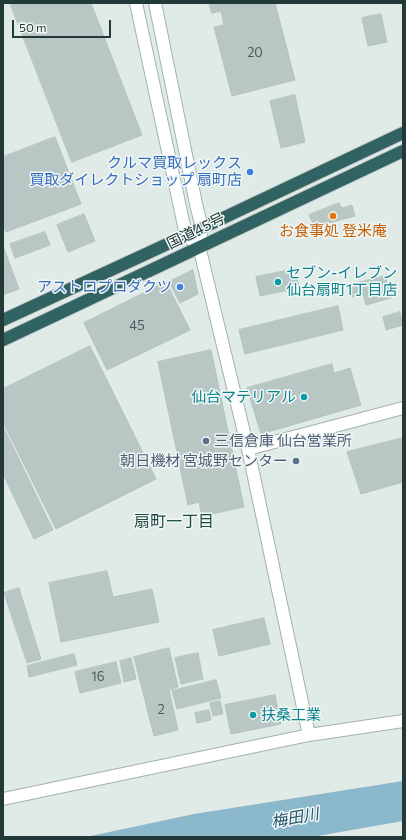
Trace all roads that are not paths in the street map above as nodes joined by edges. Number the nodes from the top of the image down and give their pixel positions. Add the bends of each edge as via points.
1 (136, 3) edge
2 (155, 3) edge
3 (403, 133) edge
4 (403, 151) edge
5 (202, 228) junction
6 (186, 235) junction
7 (199, 246) junction
8 (3, 320) edge
9 (3, 340) edge
10 (403, 408) edge
11 (248, 449) junction
12 (403, 721) edge
13 (309, 735) junction
14 (3, 799) edge

1 - 6 street
2 - 5 street
3 - 5 highway, 国道45号
4 - 7 highway, 国道45号
5 - 6 highway, 国道45号
5 - 7 street
6 - 7 street
6 - 8 highway, 国道45号
7 - 9 highway, 国道45号
7 - 11 street
10 - 11 street
11 - 13 street
12 - 13 street
13 - 14 street

